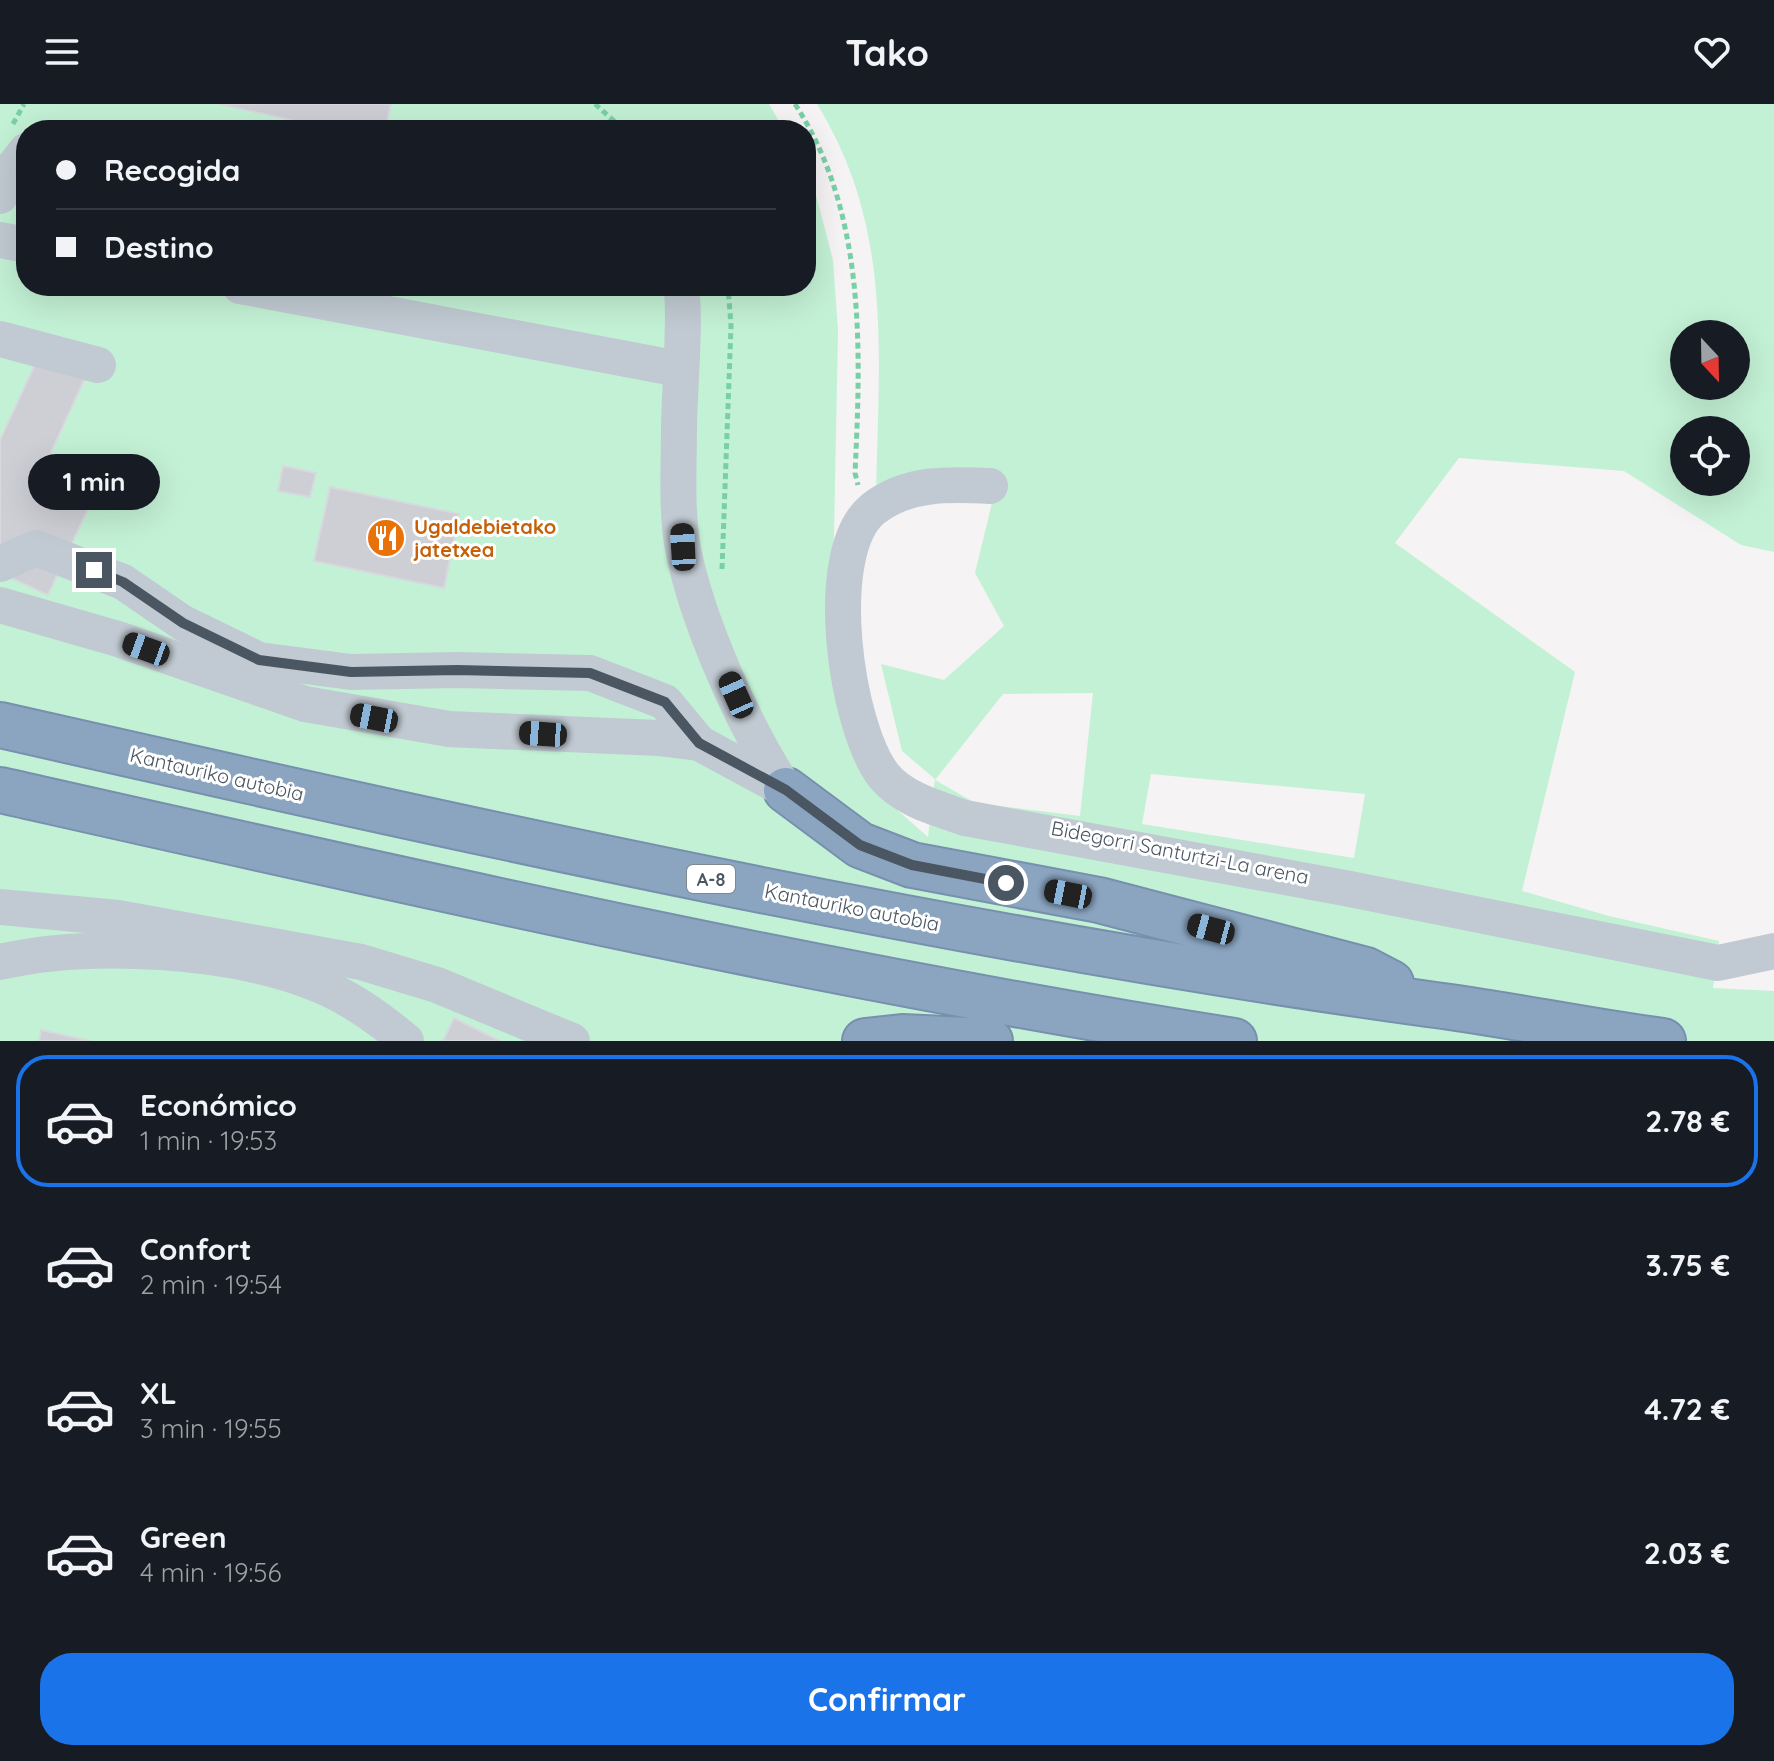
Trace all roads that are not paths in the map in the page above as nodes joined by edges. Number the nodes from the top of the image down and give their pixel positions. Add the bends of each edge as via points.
1 (16, 164) edge
2 (0, 196) edge
3 (293, 296) edge
4 (680, 296) edge
5 (0, 339) edge
6 (98, 365) dead end
7 (679, 369) junction
8 (990, 486) dead end
9 (0, 564) edge
10 (0, 605) edge
11 (0, 725) edge
12 (699, 743) junction
13 (0, 790) edge
14 (786, 790) junction
15 (0, 907) edge
16 (1774, 951) edge
17 (0, 962) edge
18 (1428, 1004) junction
19 (406, 1041) edge
20 (572, 1041) edge
21 (865, 1041) edge
22 (990, 1041) edge
23 (1234, 1041) edge
24 (1663, 1041) edge

1 - 2 lane
3 - 7 lane
4 - 7 lane
5 - 6 lane
7 - 14 lane via 683,547 694,593 756,742
8 - 16 lane via 941,484 909,490 874,508 858,525 842,597 846,663 867,748 885,777 906,795 965,818 1718,963
9 - 12 lane via 36,548 123,582 183,623 259,660 351,672 590,673 665,702
10 - 12 lane via 118,639 305,704 374,718 449,729
11 - 18 highway, Kantauriko autobia / A-8 via 583,854 903,918 1193,970
12 - 14 lane
13 - 23 highway via 570,916
14 - 18 highway via 860,845 912,865 1099,900 1366,970
15 - 20 lane via 118,918 361,962 437,985
17 - 19 lane via 80,950 151,951 249,965 317,984 354,1002
18 - 24 highway, Kantauriko autobia / A-8
21 - 22 highway

